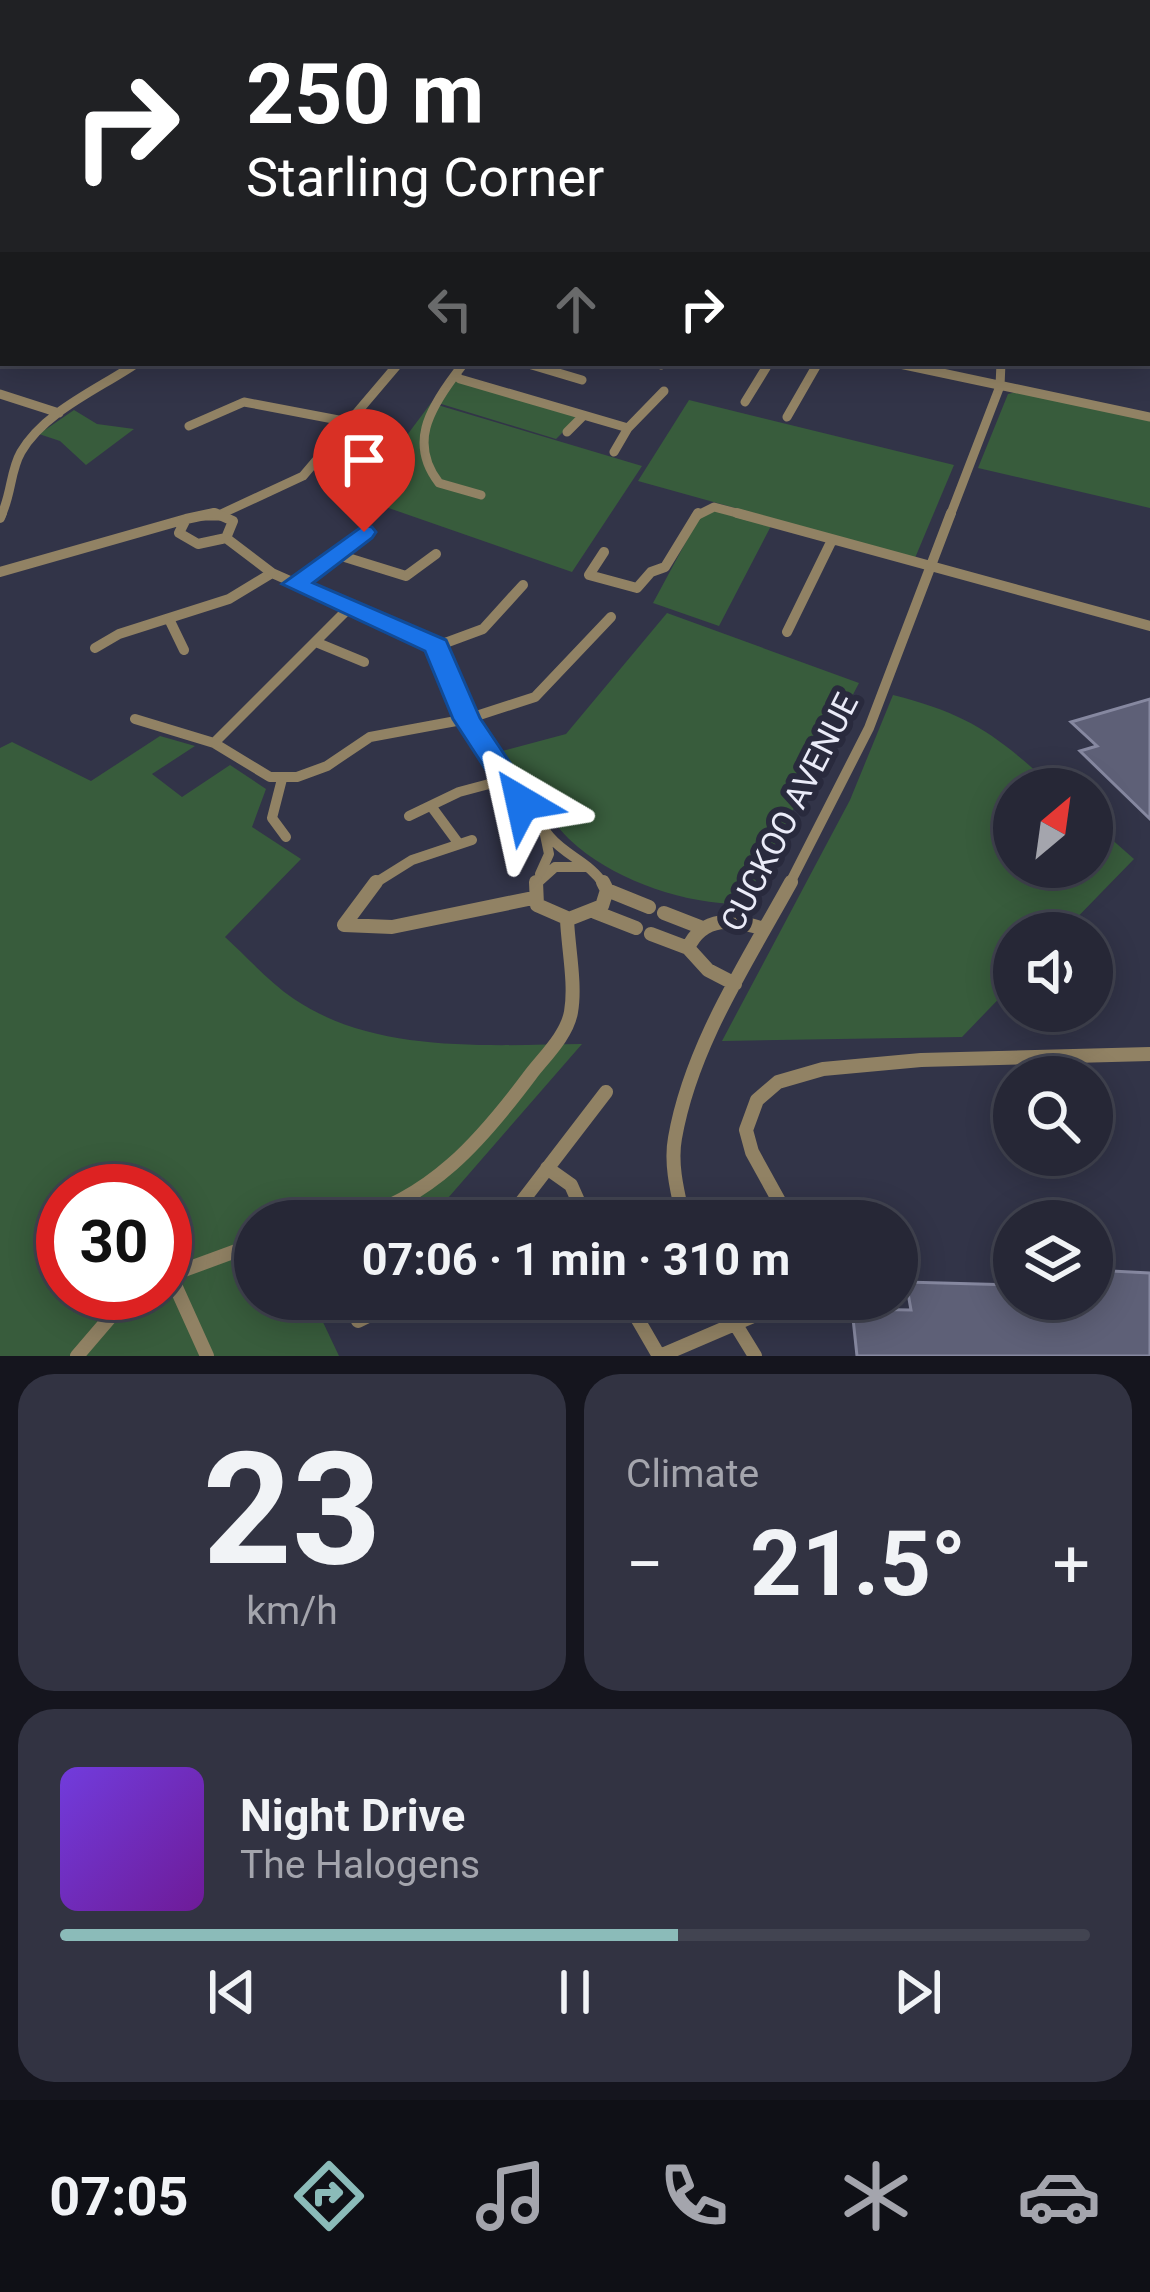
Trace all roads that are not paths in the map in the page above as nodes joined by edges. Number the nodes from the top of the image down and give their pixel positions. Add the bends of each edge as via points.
1 (132, 366) edge
2 (396, 366) edge
3 (462, 366) edge
4 (535, 366) edge
5 (767, 366) edge
6 (816, 366) edge
7 (909, 366) edge
8 (1001, 366) edge
9 (455, 375) junction
10 (582, 380) dead end
11 (1000, 386) junction
12 (664, 391) dead end
13 (0, 394) edge
14 (745, 402) dead end
15 (59, 412) junction
16 (584, 416) junction
17 (787, 417) dead end
18 (1150, 417) edge
19 (349, 422) junction
20 (189, 427) dead end
21 (628, 428) junction
22 (567, 432) dead end
23 (614, 452) dead end
24 (481, 496) dead end
25 (254, 502) junction
26 (221, 514) junction
27 (0, 518) edge
28 (186, 520) junction
29 (233, 521) junction
30 (146, 529) junction
31 (364, 532) dead end
32 (178, 533) junction
33 (226, 538) junction
34 (832, 540) junction
35 (212, 543) junction
36 (237, 551) junction
37 (604, 552) dead end
38 (335, 554) junction
39 (436, 554) dead end
40 (929, 567) junction
41 (0, 572) edge
42 (272, 574) junction
43 (295, 584) junction
44 (524, 585) dead end
45 (350, 608) junction
46 (610, 617) dead end
47 (169, 619) junction
48 (1150, 626) edge
49 (787, 632) dead end
50 (317, 643) junction
51 (436, 646) junction
52 (95, 648) dead end
53 (184, 650) dead end
54 (364, 662) dead end
55 (135, 719) dead end
56 (467, 719) junction
57 (214, 743) junction
58 (282, 778) junction
59 (504, 780) junction
60 (430, 806) junction
61 (409, 816) dead end
62 (541, 827) junction
63 (286, 837) dead end
64 (586, 867) junction
65 (539, 876) junction
66 (607, 890) junction
67 (533, 898) junction
68 (649, 907) dead end
69 (595, 912) junction
70 (664, 913) dead end
71 (567, 919) junction
72 (700, 927) junction
73 (635, 928) dead end
74 (764, 929) junction
75 (651, 934) dead end
76 (688, 948) junction
77 (735, 984) junction
78 (1150, 1054) edge
79 (606, 1092) dead end
80 (547, 1168) junction
81 (409, 1200) edge
82 (523, 1200) edge
83 (577, 1200) edge
84 (680, 1200) edge
85 (778, 1200) edge
86 (234, 1251) edge
87 (192, 1266) edge
88 (104, 1320) edge
89 (190, 1320) edge
90 (362, 1320) edge
91 (640, 1320) edge
92 (731, 1320) edge
93 (741, 1320) edge
94 (358, 1322) dead end
95 (733, 1323) junction
96 (663, 1355) edge
97 (77, 1356) edge
98 (207, 1356) edge
99 (755, 1356) edge

1 - 15 street
2 - 19 street
3 - 9 street
4 - 10 street
5 - 14 street
6 - 17 street
7 - 11 street
8 - 11 street, CUCKOO AVENUE
9 - 16 street
9 - 24 street via 425,416 427,464 439,483
11 - 18 street
11 - 40 street, CUCKOO AVENUE
12 - 21 street
13 - 15 street
15 - 27 street via 16,449 8,476 13,490
16 - 21 street
16 - 22 street
19 - 20 street via 244,402
19 - 25 street via 303,476
21 - 23 street
25 - 26 street
25 - 29 street
26 - 28 street
26 - 29 street
28 - 30 street
28 - 32 street
29 - 33 street
30 - 32 street
30 - 41 street
31 - 38 street
32 - 35 street
33 - 35 street
33 - 36 street
34 - 37 street via 708,506 665,567 637,588 590,575
34 - 40 street
34 - 49 street
35 - 36 street
36 - 42 street
38 - 39 street via 406,576
38 - 43 street
40 - 48 street
40 - 74 street, CUCKOO AVENUE via 838,796
42 - 43 street
42 - 47 street
43 - 45 street
44 - 51 street via 483,628
45 - 50 street
45 - 51 street
46 - 56 street via 543,693
47 - 52 street
47 - 53 street
50 - 54 street
50 - 57 street
51 - 56 street
55 - 57 street
56 - 58 street via 370,737 327,766
56 - 59 street
57 - 58 street via 259,773
58 - 63 street via 272,818
59 - 60 street
59 - 62 street
60 - 61 street
60 - 67 street via 465,842 383,872 344,925 392,927
62 - 64 street
62 - 65 street via 549,854
64 - 65 street via 558,866
64 - 66 street
65 - 67 street
66 - 68 street
66 - 69 street
67 - 71 street
69 - 71 street
69 - 73 street
70 - 72 street
71 - 81 street via 571,1012 559,1038 434,1183
72 - 74 street via 729,921
72 - 76 street
74 - 77 street, CUCKOO AVENUE
75 - 76 street
76 - 77 street via 703,968
77 - 84 street, CUCKOO AVENUE via 695,1067 674,1140
78 - 85 street via 880,1063 778,1082 757,1100 746,1130
79 - 80 street
80 - 82 street
80 - 83 street
86 - 87 street
88 - 97 street
89 - 98 street
90 - 94 street
91 - 96 street
92 - 95 street
93 - 95 street
95 - 96 street
95 - 99 street

